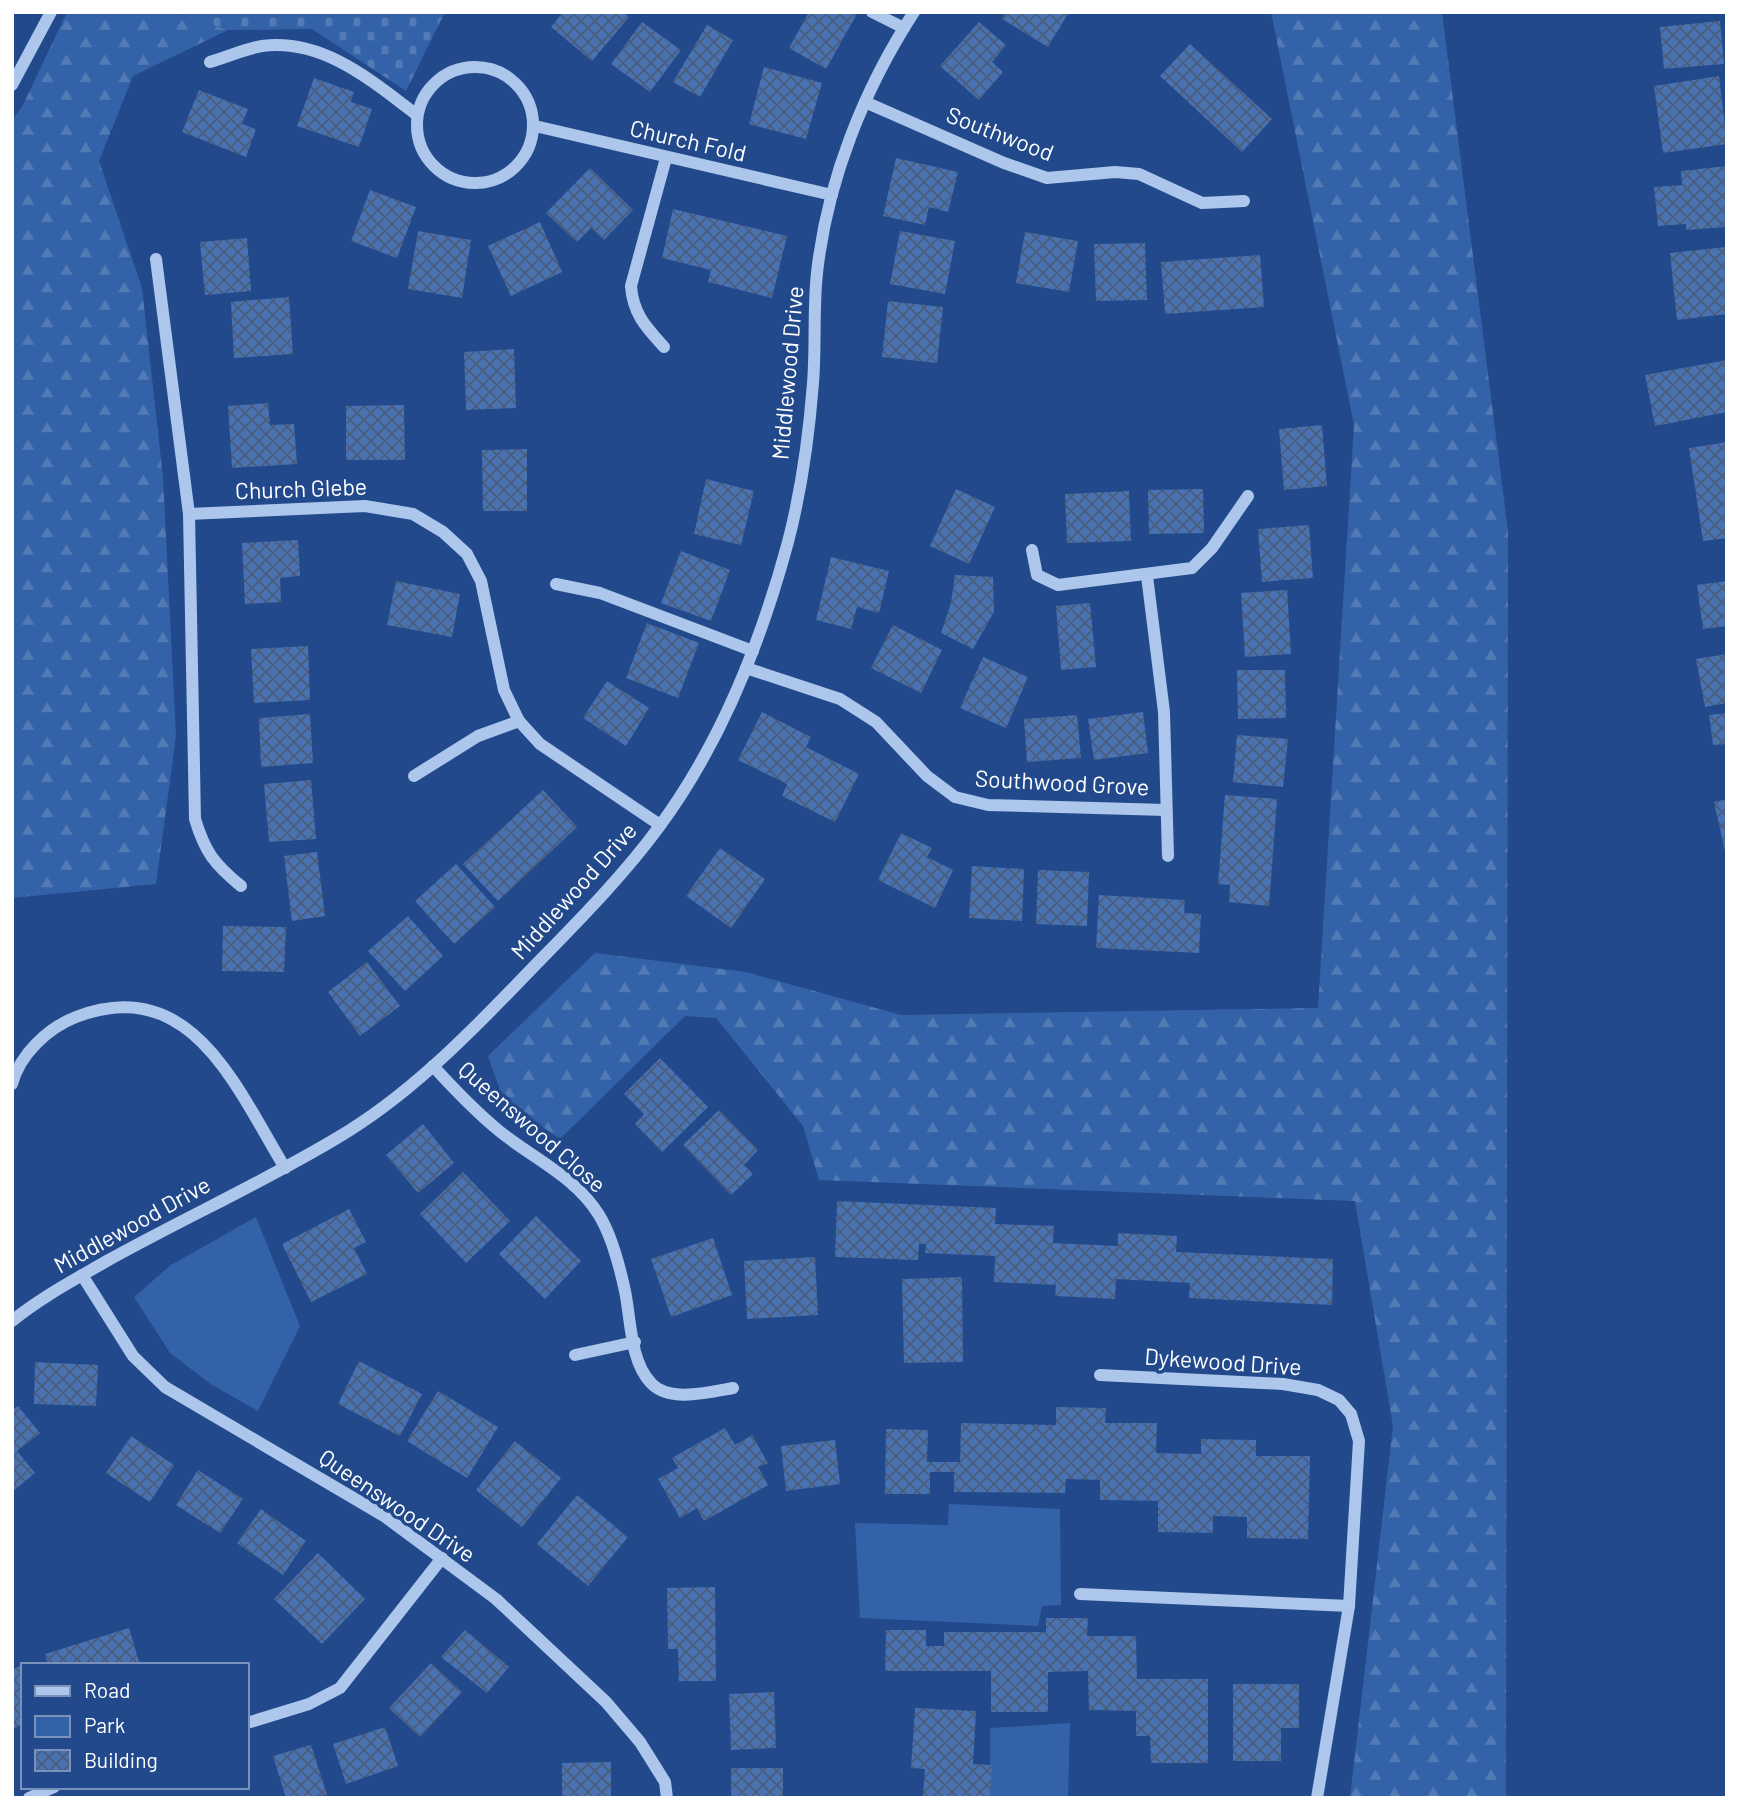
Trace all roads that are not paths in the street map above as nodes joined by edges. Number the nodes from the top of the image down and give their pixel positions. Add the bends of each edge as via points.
1 (872, 12) edge
2 (914, 12) edge
3 (50, 15) edge
4 (904, 28) junction
5 (210, 62) dead end
6 (12, 85) edge
7 (865, 102) junction
8 (417, 115) junction
9 (535, 126) junction
10 (666, 159) junction
11 (832, 195) junction
12 (1244, 201) dead end
13 (156, 259) dead end
14 (664, 347) dead end
15 (1248, 496) dead end
16 (189, 514) junction
17 (1032, 550) dead end
18 (1147, 576) junction
19 (556, 584) dead end
20 (752, 651) junction
21 (746, 668) junction
22 (519, 721) junction
23 (414, 776) dead end
24 (1167, 810) junction
25 (660, 825) junction
26 (1168, 856) dead end
27 (241, 886) dead end
28 (433, 1066) junction
29 (12, 1084) edge
30 (285, 1168) junction
31 (82, 1275) junction
32 (12, 1321) edge
33 (635, 1342) junction
34 (575, 1355) dead end
35 (1100, 1375) dead end
36 (733, 1388) dead end
37 (442, 1558) junction
38 (1080, 1594) dead end
39 (1349, 1606) junction
40 (248, 1723) edge
41 (49, 1789) edge
42 (29, 1798) edge
43 (667, 1798) edge
44 (1317, 1798) edge

1 - 4 street
2 - 4 street, Middlewood Drive
3 - 6 street
4 - 7 street, Middlewood Drive
5 - 8 street via 261,46 292,46 338,59
7 - 11 street, Middlewood Drive
7 - 12 street, Southwood via 1047,178 1139,174 1202,203
8 - 9 street via 433,83 457,69 478,66 508,76 523,91
8 - 9 street via 422,148 430,162 445,175 480,183 515,168
9 - 10 street, Church Fold
10 - 11 street, Church Fold
10 - 14 street via 631,286 638,318
11 - 20 street, Middlewood Drive via 817,271 813,384 789,539
13 - 16 street
15 - 18 street via 1212,548 1192,568
16 - 22 street, Church Glebe via 365,506 413,514 443,532 467,554 481,581 504,690
16 - 27 street via 195,819 214,864
17 - 18 street via 1037,575 1058,585
18 - 24 street, Southwood Grove via 1164,712
19 - 20 street via 600,593
20 - 21 street, Middlewood Drive
21 - 24 street, Southwood Grove via 840,699 876,722 927,776 955,797 988,805
21 - 25 street, Middlewood Drive via 719,729
22 - 23 street via 478,736
22 - 25 street, Church Glebe via 540,744
24 - 26 street, Southwood Grove
25 - 28 street, Middlewood Drive via 608,890
28 - 30 street, Middlewood Drive via 389,1104
28 - 33 street, Queenswood Close via 491,1124 559,1173 595,1209 625,1290
29 - 30 street via 17,1066 56,1025 96,1010 139,1007 179,1021 218,1058
30 - 31 street, Middlewood Drive
31 - 32 street, Middlewood Drive
31 - 37 street, Queenswood Drive via 133,1356 165,1387 384,1516
33 - 34 street
33 - 36 street, Queenswood Close via 642,1372 653,1385 671,1393
35 - 39 street, Dykewood Drive via 1283,1384 1318,1390 1339,1400 1350,1414 1359,1440
37 - 40 street via 340,1688 309,1704
37 - 43 street, Queenswood Drive via 496,1599 606,1702 640,1742 665,1782
38 - 39 street
39 - 44 street, Dykewood Drive
41 - 42 street

